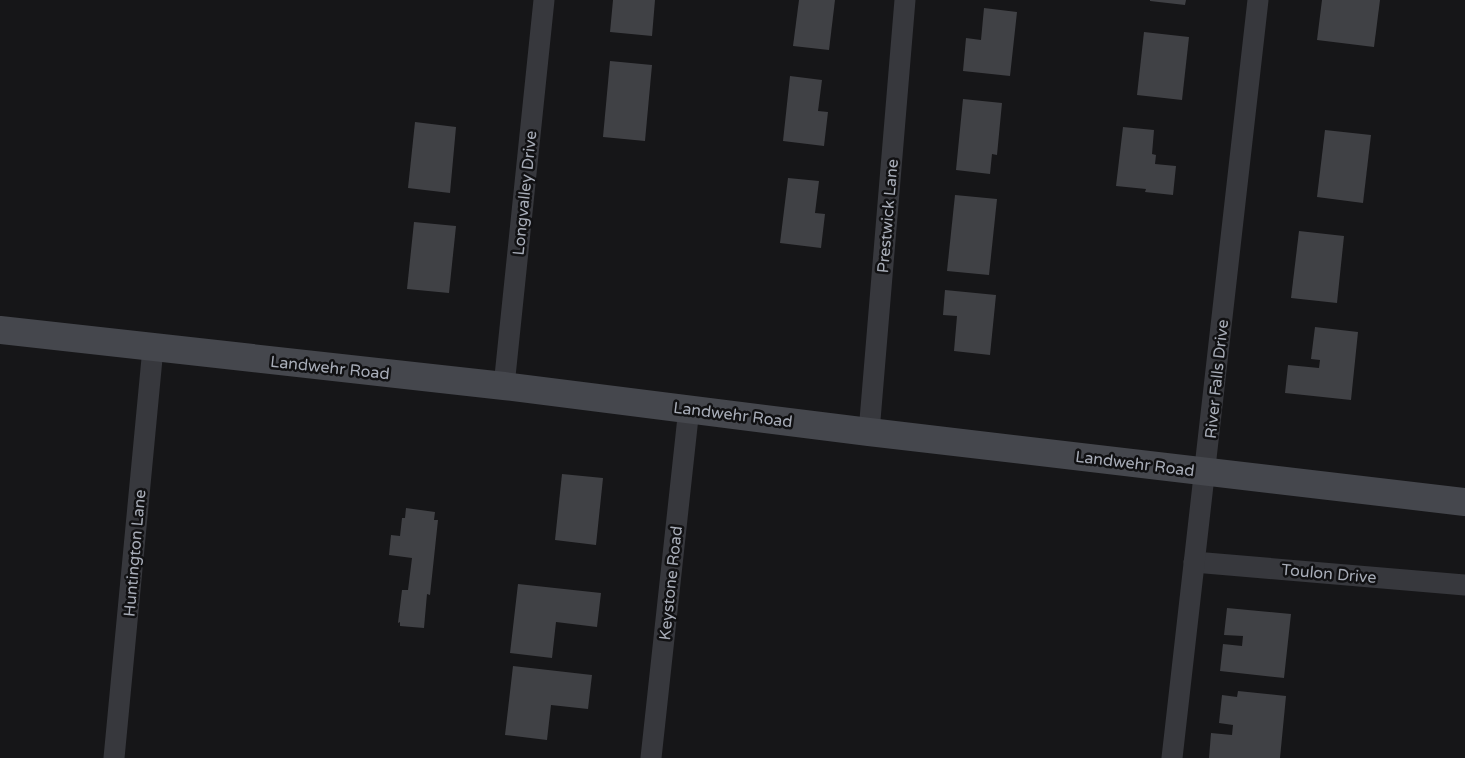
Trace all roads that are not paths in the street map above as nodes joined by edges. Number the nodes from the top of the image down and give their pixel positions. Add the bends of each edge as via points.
1 (544, 0) edge
2 (906, 0) edge
3 (1258, 0) edge
4 (0, 330) edge
5 (153, 348) junction
6 (504, 386) junction
7 (689, 408) junction
8 (869, 432) junction
9 (1206, 471) junction
10 (1465, 502) edge
11 (1194, 562) junction
12 (1465, 585) edge
13 (114, 758) edge
14 (651, 758) edge
15 (1172, 758) edge

1 - 6 street, Longvalley Drive
2 - 8 street, Prestwick Lane
3 - 9 street, River Falls Drive
4 - 5 main road, Landwehr Road
5 - 6 main road, Landwehr Road
5 - 13 street, Huntington Lane
6 - 7 main road, Landwehr Road
7 - 8 main road, Landwehr Road
7 - 14 street, Keystone Road
8 - 9 main road, Landwehr Road
9 - 10 main road, Landwehr Road
9 - 11 street, River Falls Drive
11 - 12 street, Toulon Drive
11 - 15 street, River Falls Drive

